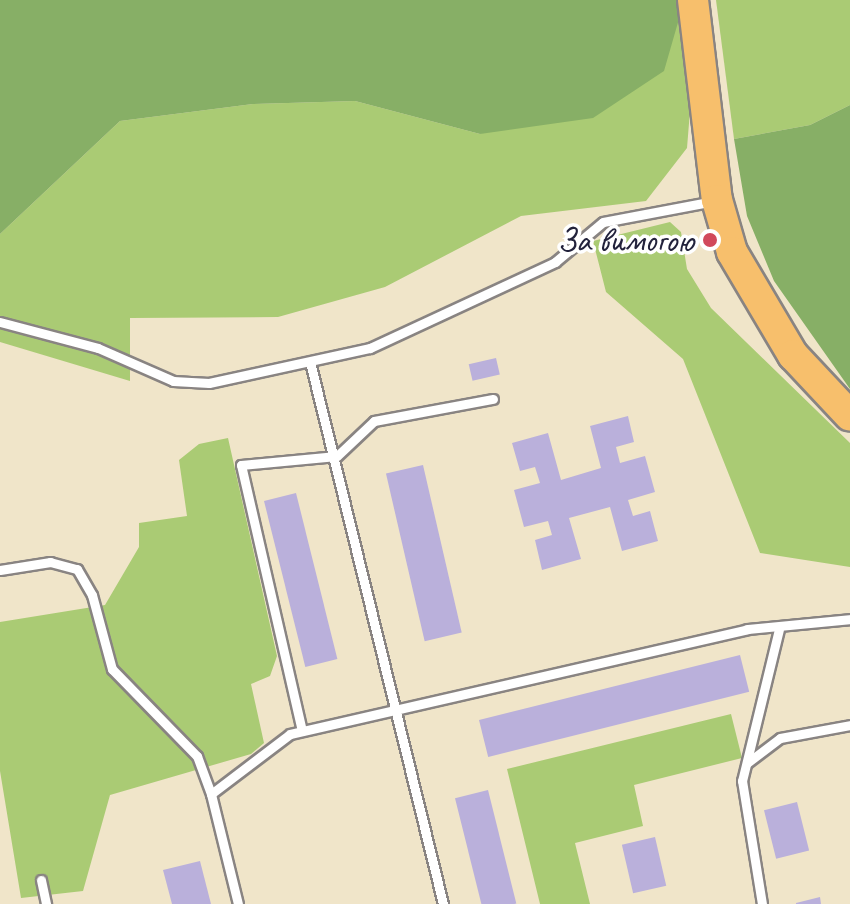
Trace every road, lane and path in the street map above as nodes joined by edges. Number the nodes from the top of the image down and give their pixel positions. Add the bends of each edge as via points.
1 (693, 0) edge
2 (717, 200) junction
3 (0, 322) edge
4 (311, 366) junction
5 (493, 399) dead end
6 (850, 416) edge
7 (337, 456) junction
8 (0, 570) edge
9 (850, 619) edge
10 (779, 629) junction
11 (399, 711) junction
12 (850, 725) edge
13 (302, 731) junction
14 (747, 763) junction
15 (211, 794) junction
16 (41, 880) dead end
17 (46, 904) edge
18 (238, 904) edge
19 (443, 904) edge
20 (762, 904) edge

1 - 2 main road
2 - 4 lane via 603,222 555,262 426,326
2 - 6 main road via 753,296 793,355
3 - 4 lane via 98,348 173,381 209,383
4 - 7 lane
5 - 7 lane via 374,421
7 - 11 lane
7 - 13 lane via 241,465
8 - 15 lane via 50,562 77,569 92,595 112,669 197,756
9 - 10 lane
10 - 11 lane via 747,629
10 - 14 lane
11 - 13 lane
11 - 19 lane
12 - 14 lane via 780,738
13 - 15 lane
14 - 20 lane via 742,781
15 - 18 lane
16 - 17 lane

